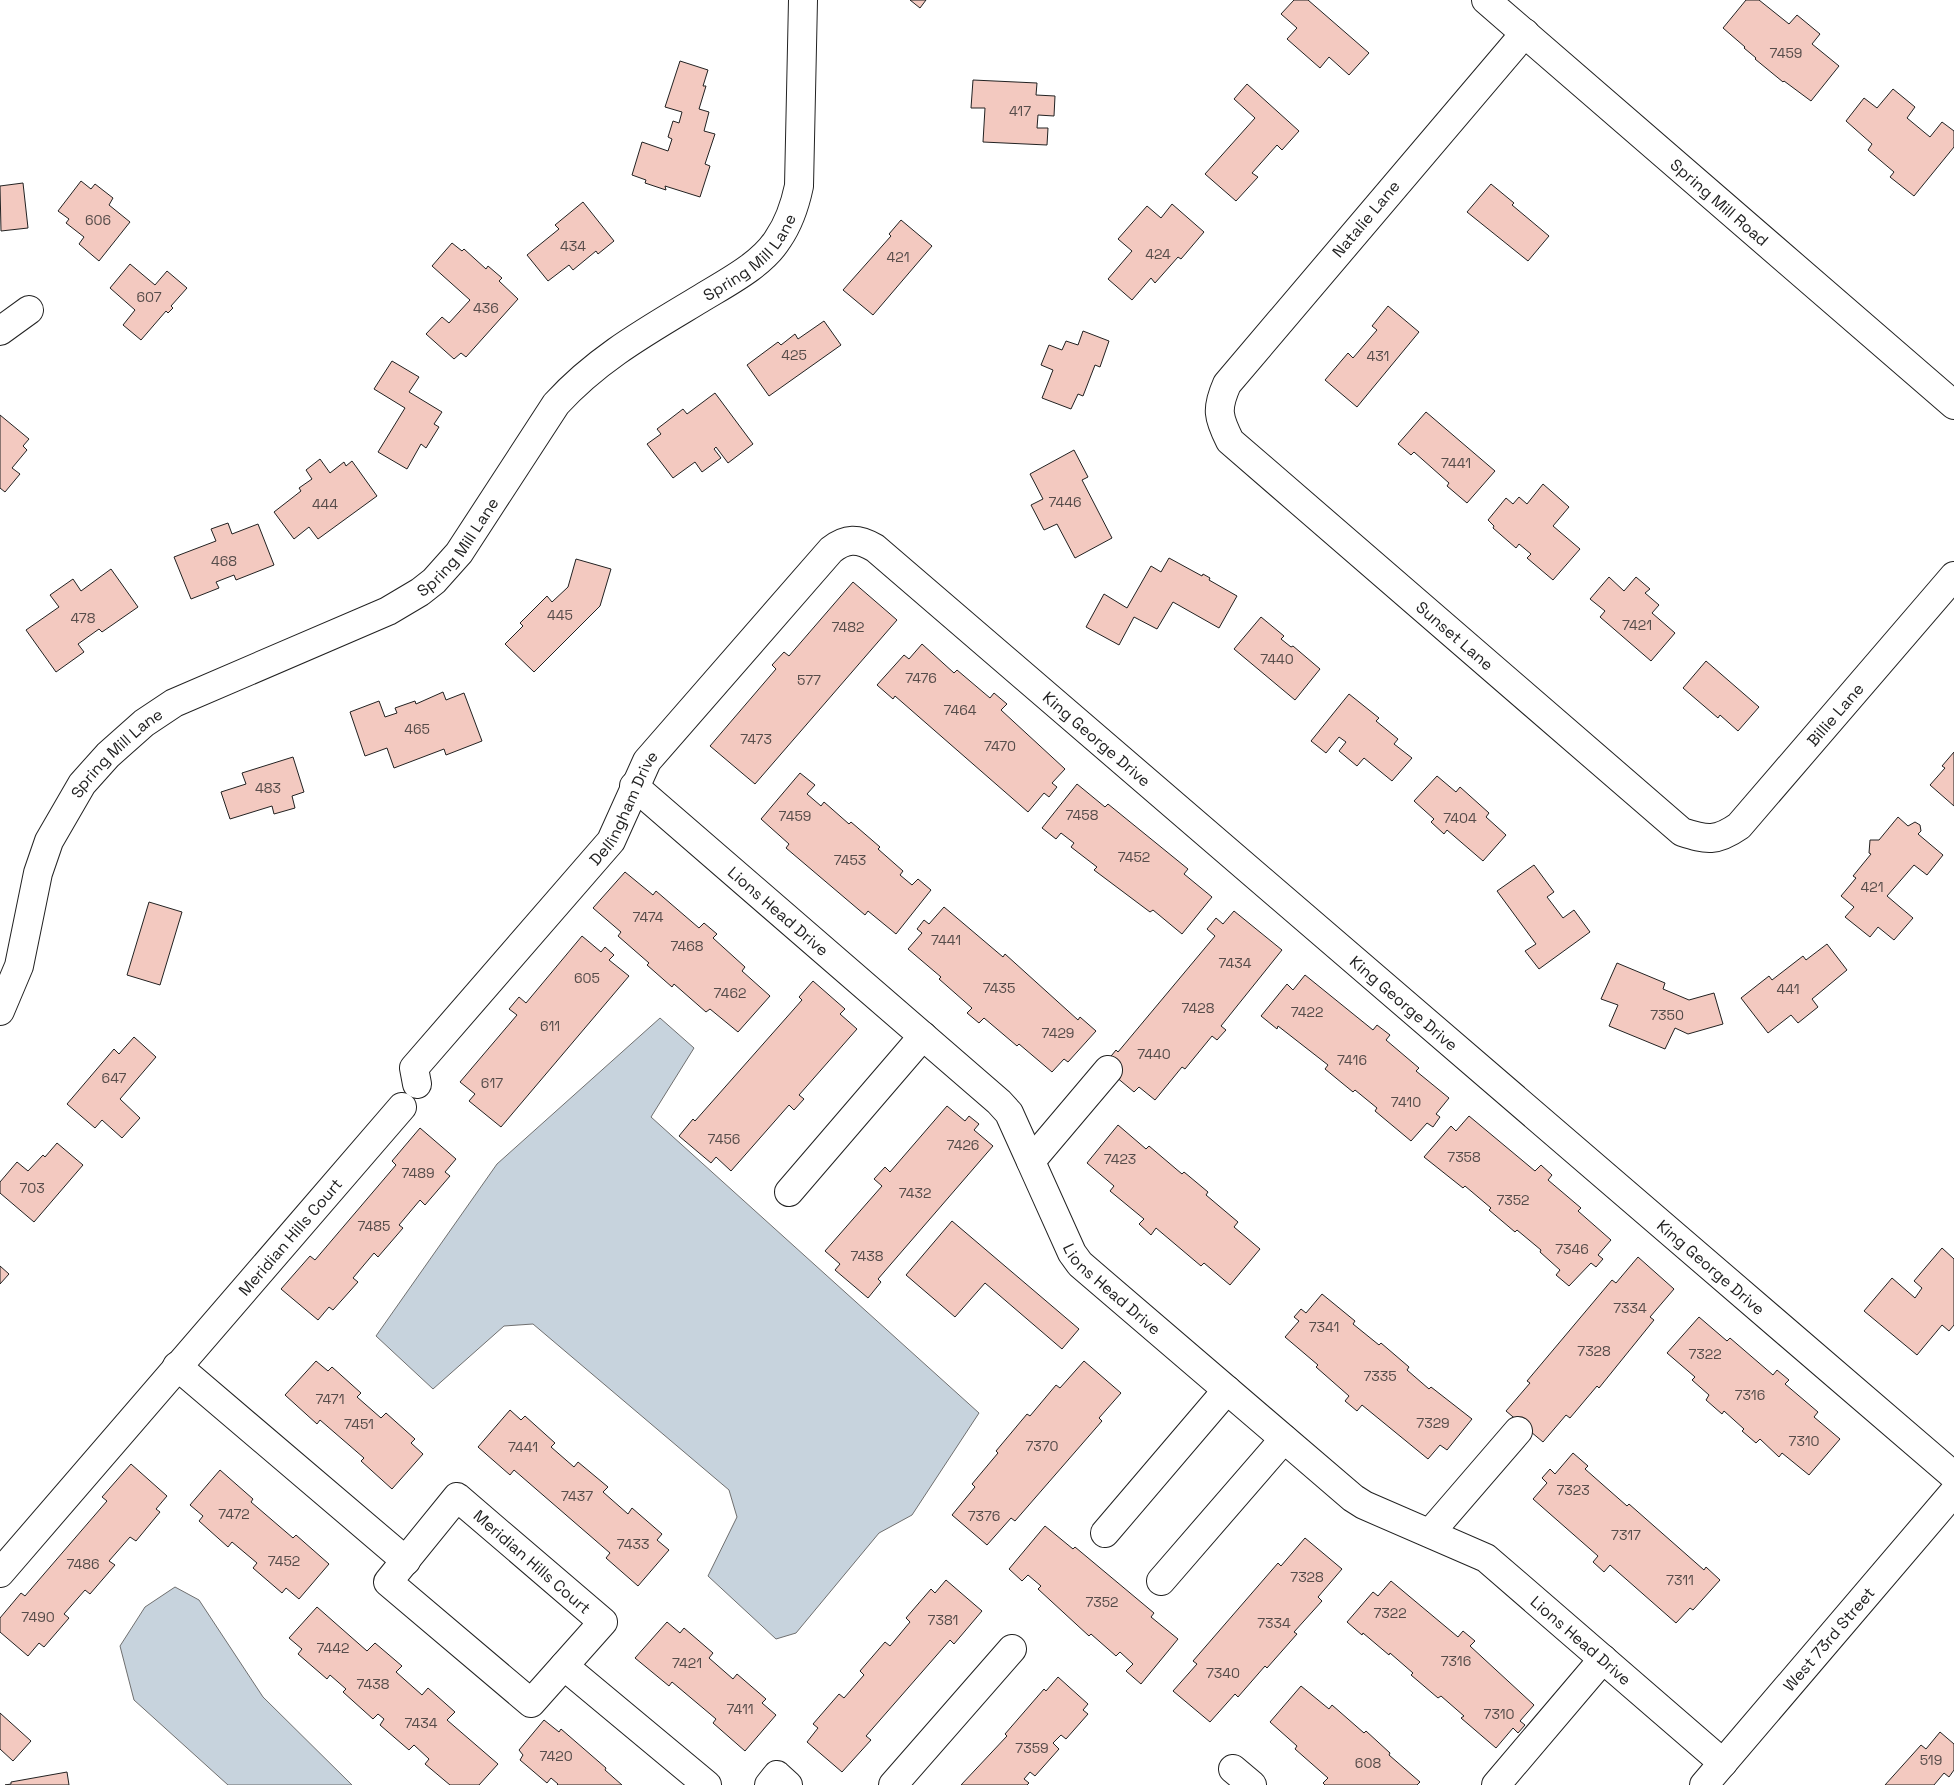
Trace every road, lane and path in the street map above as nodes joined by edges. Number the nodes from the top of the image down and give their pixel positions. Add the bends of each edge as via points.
1 (803, 0) edge
2 (1486, 0) edge
3 (1525, 34) junction
4 (29, 310) dead end
5 (0, 331) edge
6 (1954, 404) edge
7 (1220, 411) joint
8 (849, 540) joint
9 (1954, 576) edge
10 (634, 786) junction
11 (1709, 840) joint
12 (0, 1011) edge
13 (923, 1036) junction
14 (1108, 1070) dead end
15 (417, 1084) dead end
16 (402, 1107) dead end
17 (1031, 1161) junction
18 (789, 1192) dead end
19 (177, 1366) junction
20 (1227, 1390) junction
21 (1518, 1431) dead end
22 (1284, 1439) junction
23 (1954, 1476) edge
24 (1954, 1492) edge
25 (1105, 1533) dead end
26 (1430, 1533) junction
27 (406, 1561) junction
28 (0, 1573) edge
29 (1161, 1581) dead end
30 (1012, 1649) dead end
31 (1604, 1660) junction
32 (564, 1666) junction
33 (1723, 1763) junction
34 (707, 1785) edge
35 (769, 1785) edge
36 (788, 1785) edge
37 (893, 1785) edge
38 (1496, 1785) edge
39 (1704, 1785) edge

1 - 12 street, Spring Mill Lane via 799,186 794,208 778,240 753,265 611,354 570,388 556,404 459,553 427,586 388,611 174,703 144,723 108,754 82,784 49,841 38,873 19,966
2 - 3 street, Spring Mill Road
3 - 6 street, Spring Mill Road
3 - 7 street, Natalie Lane via 1227,384 1220,399
4 - 5 street
7 - 11 street, Sunset Lane via 1220,422 1230,441 1682,832
8 - 10 street, Dellingham Drive via 831,550 706,693 647,761
8 - 23 street, King George Drive via 865,542 875,548
9 - 11 street, Billie Lane via 1739,826 1725,836
10 - 13 street, Lions Head Drive
10 - 15 street, Dellingham Drive via 610,841 414,1068
13 - 17 street, Lions Head Drive via 1009,1113
13 - 18 street
14 - 17 street
16 - 19 street, Meridian Hills Court
17 - 20 street, Lions Head Drive via 1080,1264
19 - 27 street
19 - 28 street, Meridian Hills Court
20 - 22 street, Lions Head Drive
20 - 25 street
21 - 26 street
22 - 26 street, Lions Head Drive via 1364,1505
22 - 29 street
24 - 33 street, West 73rd Street
26 - 31 street, Lions Head Drive via 1486,1558
27 - 32 street, Meridian Hills Court via 388,1582 531,1703
27 - 32 street, Meridian Hills Court via 457,1497 602,1622
30 - 37 street
31 - 33 street, Lions Head Drive
31 - 38 street
32 - 34 street
33 - 39 street, West 73rd Street
35 - 36 street via 777,1775

